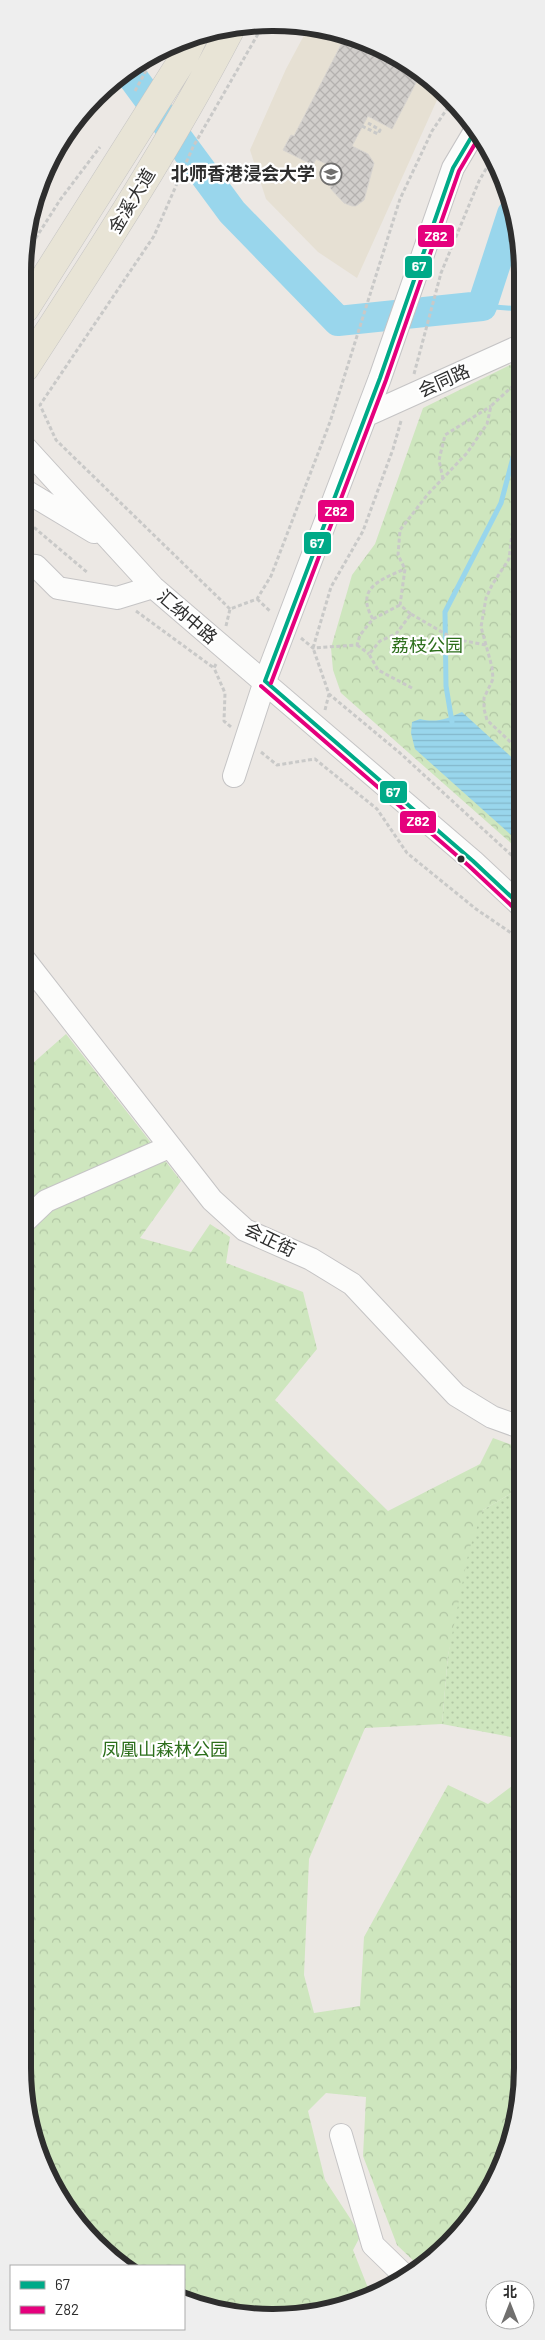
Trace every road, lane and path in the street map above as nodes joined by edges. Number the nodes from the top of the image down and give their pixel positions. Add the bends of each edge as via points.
1 (260, 32) edge
2 (227, 36) edge
3 (188, 48) edge
4 (448, 107) edge
5 (368, 123) dead end
6 (362, 126) dead end
7 (472, 137) edge
8 (101, 145) dead end
9 (488, 165) edge
10 (33, 243) edge
11 (49, 271) junction
12 (31, 300) edge
13 (56, 319) junction
14 (514, 349) edge
15 (31, 357) edge
16 (514, 385) edge
17 (407, 397) junction
18 (491, 406) junction
19 (367, 415) junction
20 (31, 454) edge
21 (316, 462) dead end
22 (443, 479) junction
23 (31, 494) edge
24 (514, 529) edge
25 (116, 546) junction
26 (31, 566) edge
27 (405, 568) junction
28 (153, 587) junction
29 (400, 605) junction
30 (230, 609) dead end
31 (411, 614) junction
32 (373, 619) junction
33 (358, 645) junction
34 (486, 645) junction
35 (313, 648) junction
36 (369, 654) junction
37 (265, 682) junction
38 (412, 688) dead end
39 (514, 745) edge
40 (234, 776) dead end
41 (514, 858) edge
42 (514, 899) edge
43 (31, 968) edge
44 (169, 1146) junction
45 (31, 1215) edge
46 (514, 1425) edge
47 (340, 2135) dead end
48 (401, 2272) edge

1 - 30 path via 193,147 154,236 40,405 56,440
2 - 13 main road, 金溪大道 via 125,214
3 - 11 main road, 金溪大道
4 - 21 path via 432,132 400,199
5 - 6 path via 380,130 378,134
7 - 19 street via 453,168
8 - 10 path
9 - 17 path via 440,274
11 - 12 main road, 金溪大道
11 - 13 main road via 35,318 40,324
13 - 15 main road, 金溪大道
14 - 17 street, 会同路
16 - 18 path
17 - 19 street, 会同路
17 - 35 path via 393,448 362,531 331,587
18 - 22 path via 487,424
18 - 22 path via 445,435 439,460
19 - 37 street
20 - 25 street, 汇纳中路
22 - 27 path via 400,530 398,555
23 - 25 street, 汇纳中路
24 - 34 path via 509,559 486,598 482,627
25 - 28 street, 汇纳中路
26 - 28 street via 36,566 58,588 117,598
27 - 29 path
27 - 32 path via 373,583 367,596 368,610
28 - 37 street, 汇纳中路
29 - 31 path
29 - 32 path
31 - 34 path via 454,639
31 - 36 path via 396,634 380,641
32 - 33 path via 360,635
33 - 35 path
33 - 36 path
34 - 39 path via 493,678 484,698 487,720
35 - 41 path via 329,694 400,753
36 - 38 path via 378,670
37 - 40 street
37 - 42 street, 汇纳中路
43 - 44 street, 会正街
44 - 45 street via 46,1201
44 - 46 street, 会正街 via 212,1200 245,1230 310,1259 352,1284 456,1395 492,1417
47 - 48 street via 373,2245

